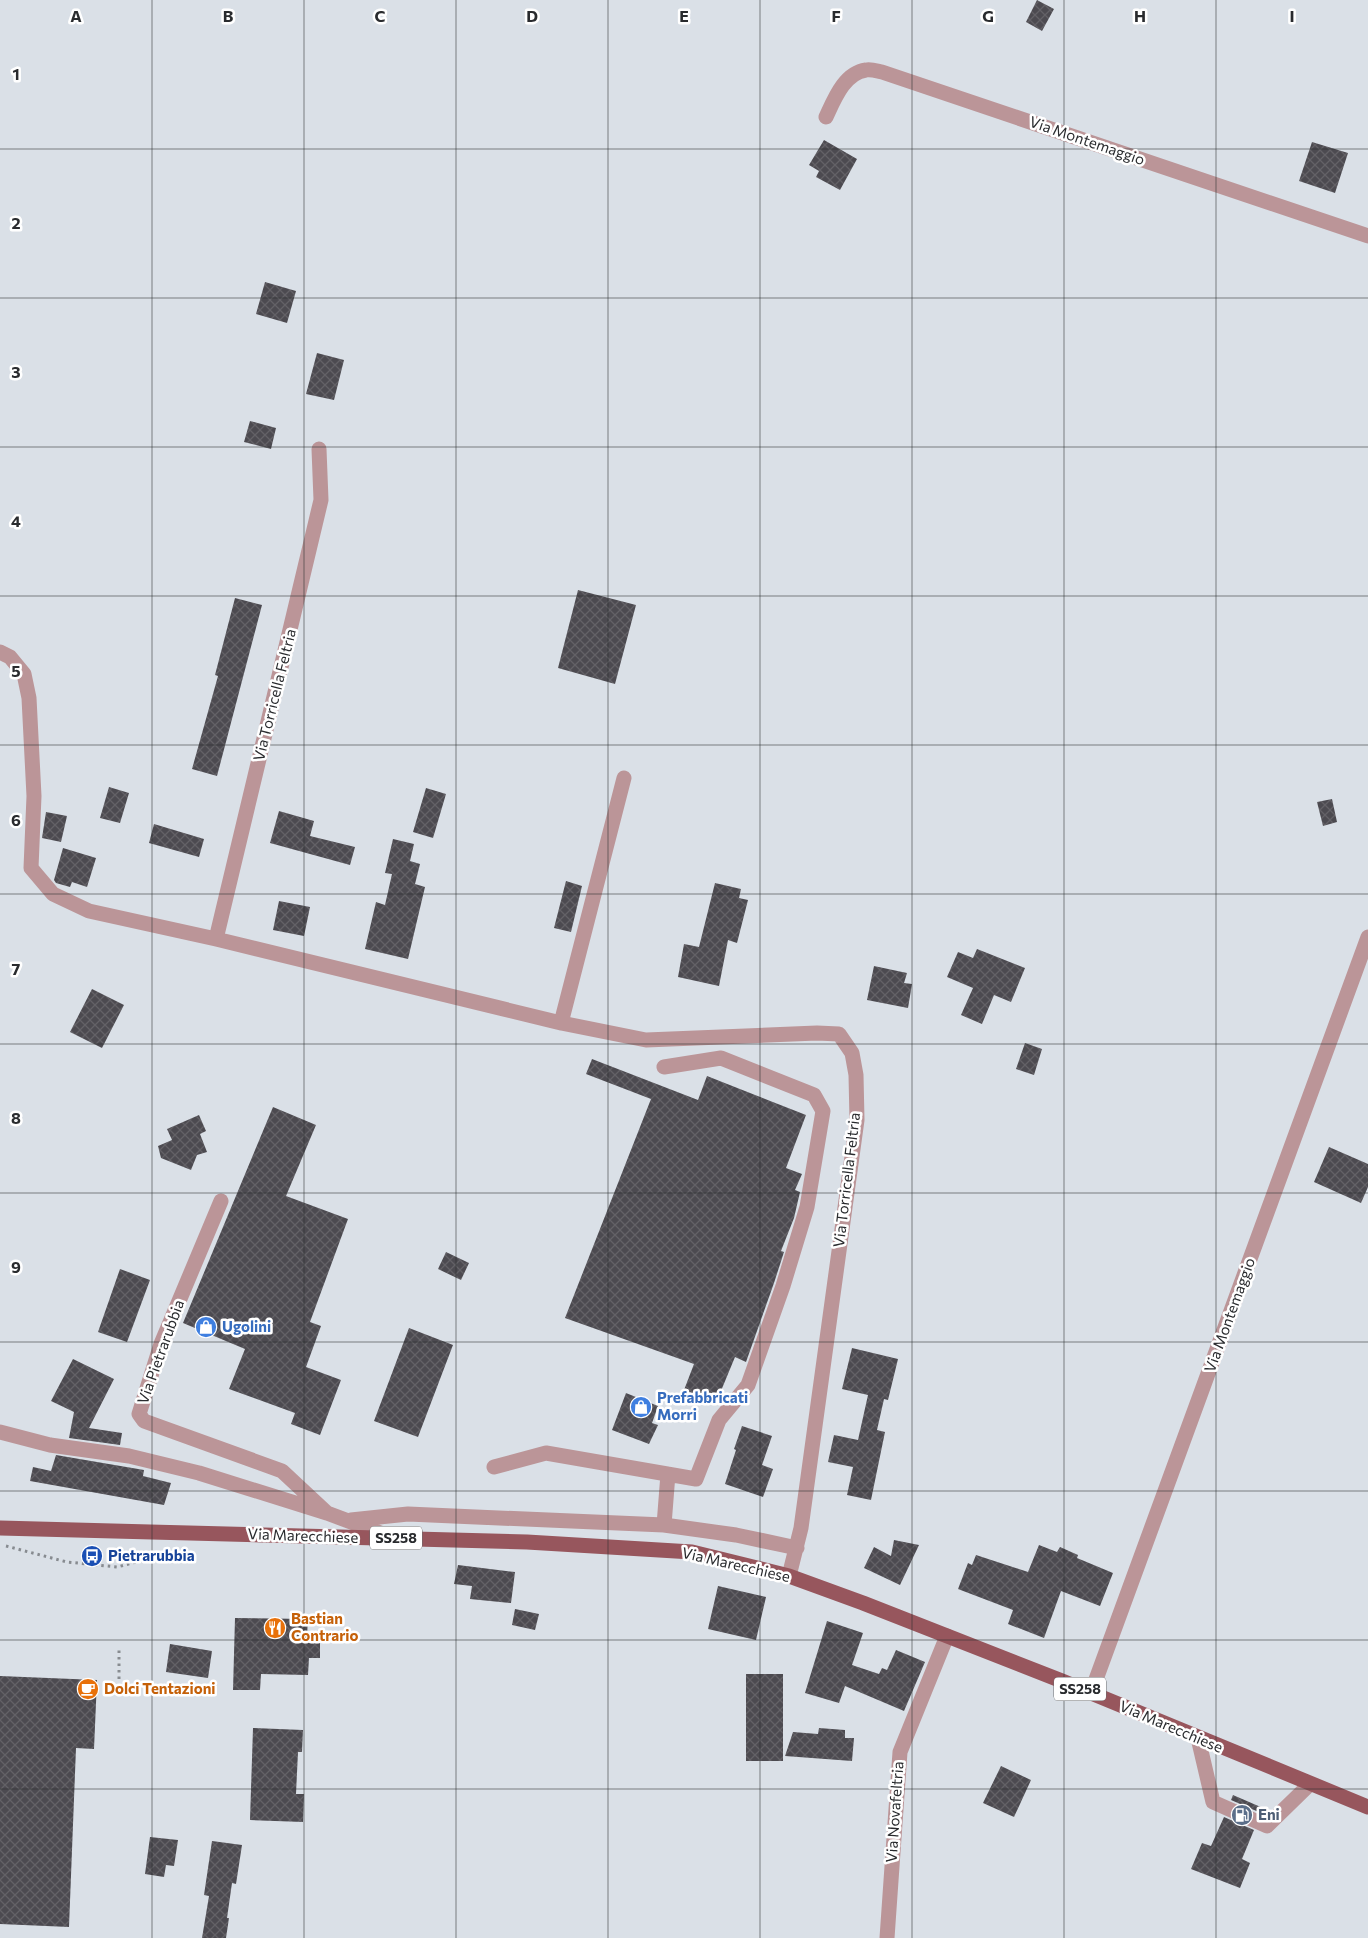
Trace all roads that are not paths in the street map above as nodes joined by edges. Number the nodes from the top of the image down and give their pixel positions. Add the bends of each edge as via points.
1 (826, 118) dead end
2 (1368, 236) edge
3 (319, 449) dead end
4 (0, 652) edge
5 (624, 778) dead end
6 (1368, 937) edge
7 (216, 939) junction
8 (560, 1023) junction
9 (664, 1067) dead end
10 (221, 1201) dead end
11 (0, 1432) edge
12 (494, 1467) dead end
13 (668, 1474) junction
14 (327, 1513) junction
15 (346, 1520) junction
16 (664, 1525) junction
17 (0, 1528) edge
18 (395, 1538) junction
19 (797, 1548) junction
20 (789, 1576) junction
21 (947, 1636) junction
22 (1091, 1693) junction
23 (1198, 1738) junction
24 (1310, 1784) junction
25 (1368, 1807) edge
26 (887, 1938) edge

1 - 2 street, Via Montemaggio via 840,89 857,73 867,70 882,72
3 - 7 street, Via Torricella Feltria via 321,500
4 - 7 street, Via Torricella Feltria via 10,657 24,674 29,698 34,796 31,868 53,894 89,911
5 - 8 street
6 - 22 street, Via Montemaggio
7 - 8 street, Via Torricella Feltria
8 - 19 street, Via Torricella Feltria via 646,1040 839,1034 852,1053 857,1120
9 - 13 street via 721,1058 814,1095 823,1111 808,1207 748,1385 719,1420 696,1479
10 - 14 street, Via Pietrarubbia via 161,1344 140,1414 144,1421 175,1428 282,1471
11 - 14 street, Via Pietrarubbia via 50,1445 129,1456 199,1473
12 - 13 street via 546,1452
13 - 16 street
14 - 15 street, Via Pietrarubbia
15 - 16 street via 408,1514
15 - 18 street, Via Pietrarubbia
16 - 19 street
17 - 18 main road, Via Marecchiese / SS258
18 - 20 main road, Via Marecchiese / SS258 via 692,1552
19 - 20 street, Via Torricella Feltria
20 - 21 main road, Via Marecchiese / SS258
21 - 22 main road, Via Marecchiese / SS258
21 - 26 street, Via Novafeltria via 900,1752
22 - 23 main road, Via Marecchiese / SS258
23 - 24 main road, Via Marecchiese / SS258
23 - 24 street via 1213,1802 1267,1826
24 - 25 main road, Via Marecchiese / SS258

